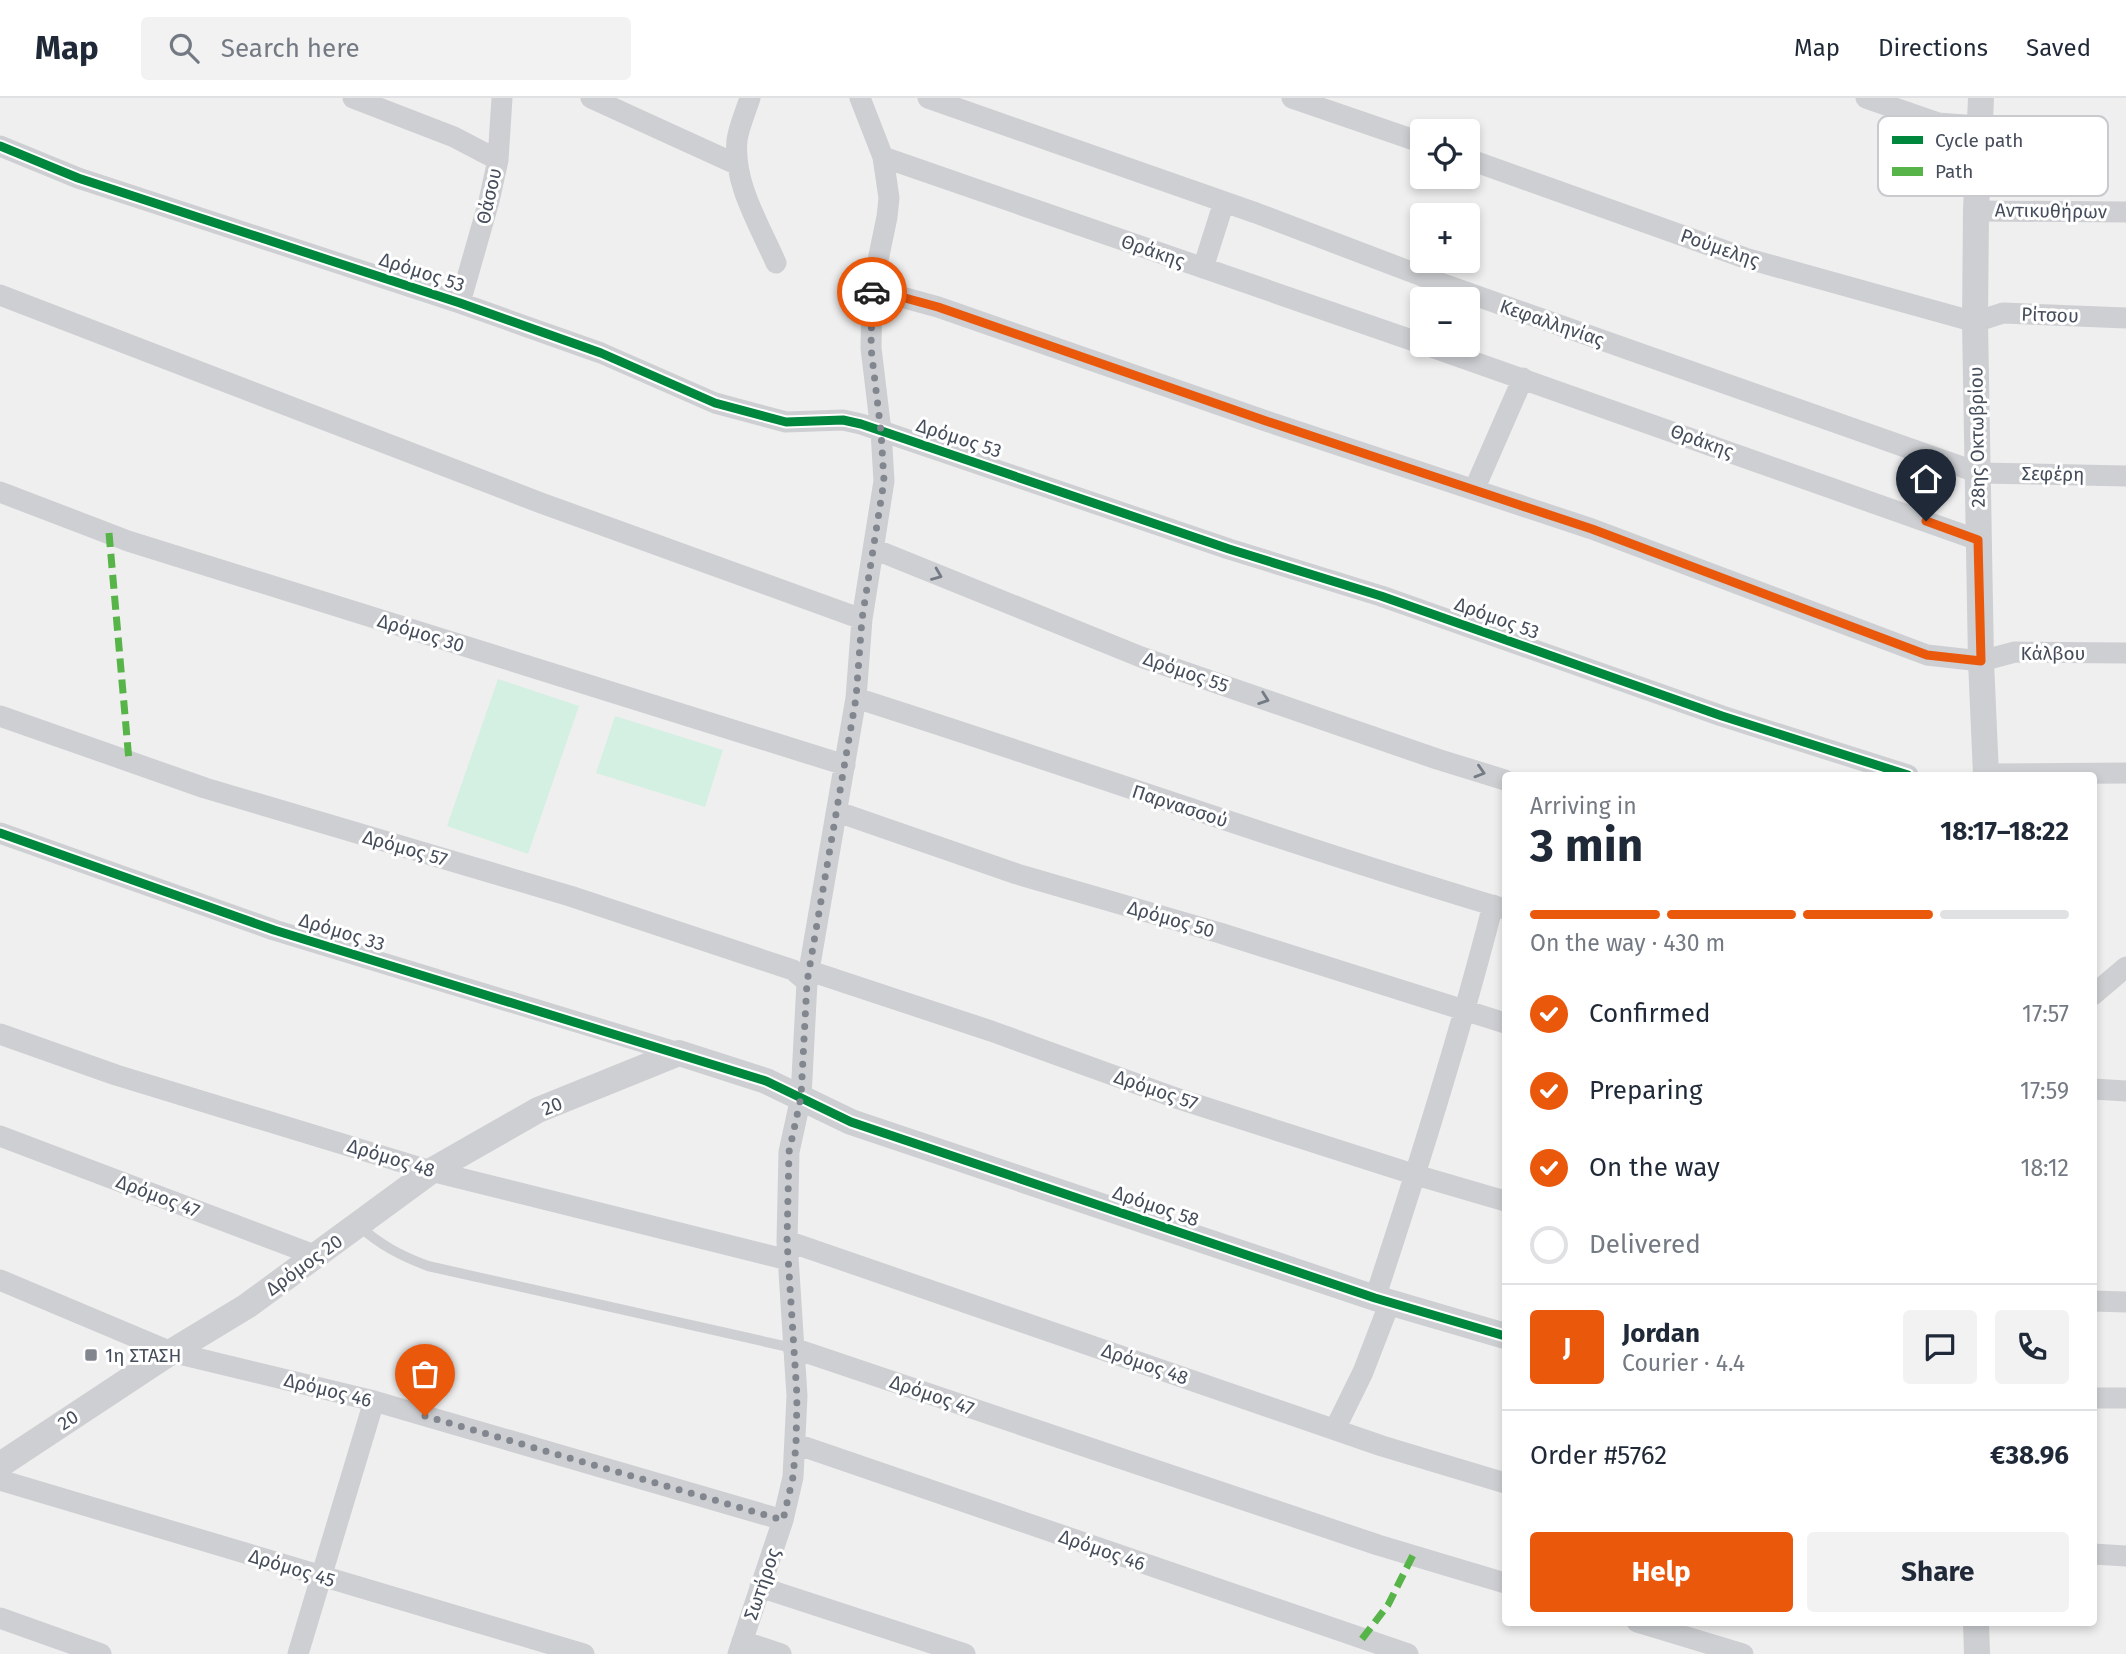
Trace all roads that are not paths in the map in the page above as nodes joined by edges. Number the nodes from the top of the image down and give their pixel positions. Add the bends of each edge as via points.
1 (353, 98) edge
2 (502, 98) edge
3 (592, 98) edge
4 (750, 98) edge
5 (860, 98) edge
6 (928, 98) edge
7 (1292, 98) edge
8 (1866, 98) edge
9 (1981, 98) edge
10 (1918, 116) edge
11 (1980, 116) edge
12 (1410, 139) edge
13 (0, 146) edge
14 (883, 158) junction
15 (498, 160) junction
16 (1480, 163) edge
17 (738, 165) junction
18 (1977, 196) edge
19 (1224, 202) junction
20 (1976, 211) junction
21 (2126, 212) edge
22 (776, 263) dead end
23 (1203, 268) junction
24 (872, 289) junction
25 (0, 295) edge
26 (460, 303) junction
27 (2126, 318) edge
28 (1975, 322) junction
29 (1410, 339) edge
30 (1462, 357) edge
31 (1523, 378) junction
32 (881, 432) junction
33 (1979, 473) junction
34 (2126, 476) edge
35 (1474, 490) junction
36 (0, 492) edge
37 (1978, 540) junction
38 (874, 549) junction
39 (862, 619) junction
40 (2126, 653) edge
41 (1981, 661) junction
42 (856, 698) junction
43 (0, 716) edge
44 (845, 765) junction
45 (1899, 772) edge
46 (1986, 772) edge
47 (2097, 773) edge
48 (2126, 773) edge
49 (1502, 779) edge
50 (838, 812) junction
51 (0, 833) edge
52 (1499, 907) edge
53 (2126, 967) edge
54 (808, 977) junction
55 (2097, 992) edge
56 (1466, 1011) junction
57 (1502, 1022) edge
58 (0, 1034) edge
59 (678, 1054) junction
60 (2097, 1089) edge
61 (2126, 1091) edge
62 (801, 1097) junction
63 (0, 1136) edge
64 (431, 1171) junction
65 (1416, 1175) junction
66 (1502, 1200) edge
67 (358, 1225) junction
68 (788, 1250) junction
69 (317, 1256) junction
70 (0, 1280) edge
71 (1382, 1300) junction
72 (2097, 1301) edge
73 (2126, 1302) edge
74 (1502, 1334) edge
75 (793, 1348) junction
76 (171, 1352) junction
77 (2097, 1398) edge
78 (2126, 1398) edge
79 (374, 1401) junction
80 (1335, 1429) junction
81 (796, 1444) junction
82 (0, 1465) edge
83 (0, 1480) edge
84 (1502, 1482) edge
85 (783, 1520) junction
86 (2097, 1554) edge
87 (2126, 1556) edge
88 (320, 1577) junction
89 (1502, 1582) edge
90 (760, 1587) junction
91 (0, 1618) edge
92 (1650, 1626) edge
93 (1974, 1626) edge
94 (740, 1648) edge
95 (101, 1654) edge
96 (298, 1654) edge
97 (584, 1654) edge
98 (781, 1654) edge
99 (965, 1654) edge
100 (1408, 1654) edge
101 (1743, 1654) edge
102 (1977, 1654) edge

1 - 15 street, Θάσου via 454,137
2 - 15 street
3 - 17 street
4 - 17 street via 737,138
5 - 14 street
6 - 19 street, Κεφαλληνίας
7 - 12 street
8 - 10 street
9 - 11 street, 28ης Οκτωβρίου
13 - 26 street, Δρόμος 53 via 78,178
14 - 23 street, Θράκης
14 - 24 street via 888,208
15 - 26 street, Θάσου
16 - 28 street, Ρούμελης via 1745,258
17 - 22 street via 741,183
18 - 20 street, 28ης Οκτωβρίου
19 - 23 street
19 - 33 street, Κεφαλληνίας via 1456,289
20 - 21 street, Αντικυθήρων
20 - 28 street, 28ης Οκτωβρίου
23 - 29 street, Θράκης
24 - 32 street via 871,348
24 - 35 street via 938,307
25 - 39 street via 541,503
26 - 32 street, Δρόμος 53 via 601,353 715,403 786,422 844,420
27 - 28 street, Ρίτσου via 2003,313
28 - 33 street, 28ης Οκτωβρίου
30 - 31 street, Θράκης
31 - 35 street
31 - 37 street, Θράκης
32 - 38 street, Σωτήρος via 884,481
32 - 45 street, Δρόμος 53
33 - 34 street, Σεφέρη
33 - 37 street, 28ης Οκτωβρίου
35 - 41 street via 1592,529 1927,655
36 - 44 street, Δρόμος 30 via 128,541
37 - 41 street, 28ης Οκτωβρίου
38 - 39 street, Σωτήρος
38 -> 49 street, Δρόμος 55 via 1141,657
39 - 42 street, Σωτήρος
40 - 41 street, Κάλβου via 2015,652
41 - 46 street, 28ης Οκτωβρίου
42 - 44 street, Σωτήρος
42 - 52 street, Παρνασσού
43 - 54 street, Δρόμος 57 via 205,788 583,900
44 - 50 street, Σωτήρος
47 - 48 street
50 - 54 street, Σωτήρος
50 - 56 street, Δρόμος 50 via 1017,874
51 - 59 street, Δρόμος 33 via 274,930
52 - 56 street
53 - 55 street
54 - 62 street, Σωτήρος
54 - 65 street, Δρόμος 57 via 991,1031 1176,1098
56 - 57 street, Δρόμος 50
56 - 65 street
58 - 64 street, Δρόμος 48 via 116,1075
59 - 62 street, Δρόμος 58 via 766,1081
59 - 64 street, 20 via 538,1111
60 - 61 street
62 - 68 street, Σωτήρος via 789,1152
62 - 71 street, Δρόμος 58 via 851,1122
63 - 69 street, Δρόμος 47
64 - 67 street, Δρόμος 20
64 - 68 street, Δρόμος 48
65 - 66 street, Δρόμος 57
65 - 71 street
67 - 69 street, Δρόμος 20
67 - 75 lane, Δρόμος 47 via 376,1242 428,1266
68 - 75 street, Σωτήρος
68 - 80 street, Δρόμος 48
69 - 76 street, Δρόμος 20
70 - 76 street, Δρόμος 46
71 - 74 street, Δρόμος 58
71 - 80 street via 1363,1372
72 - 73 street
75 - 81 street, Σωτήρος
75 - 89 street, Δρόμος 47 via 1378,1545
76 - 79 street, Δρόμος 46
76 - 82 street, 20
77 - 78 street
79 - 85 street, Δρόμος 46
79 - 88 street
80 - 84 street, Δρόμος 48
81 - 85 street, Σωτήρος
81 - 100 street, Δρόμος 46
83 - 88 street, Δρόμος 45
85 - 90 street, Σωτήρος
86 - 87 street
88 - 96 street
88 - 97 street, Δρόμος 45
90 - 94 street, Σωτήρος
90 - 99 street
91 - 95 street
92 - 101 street
93 - 102 street
94 - 98 street

